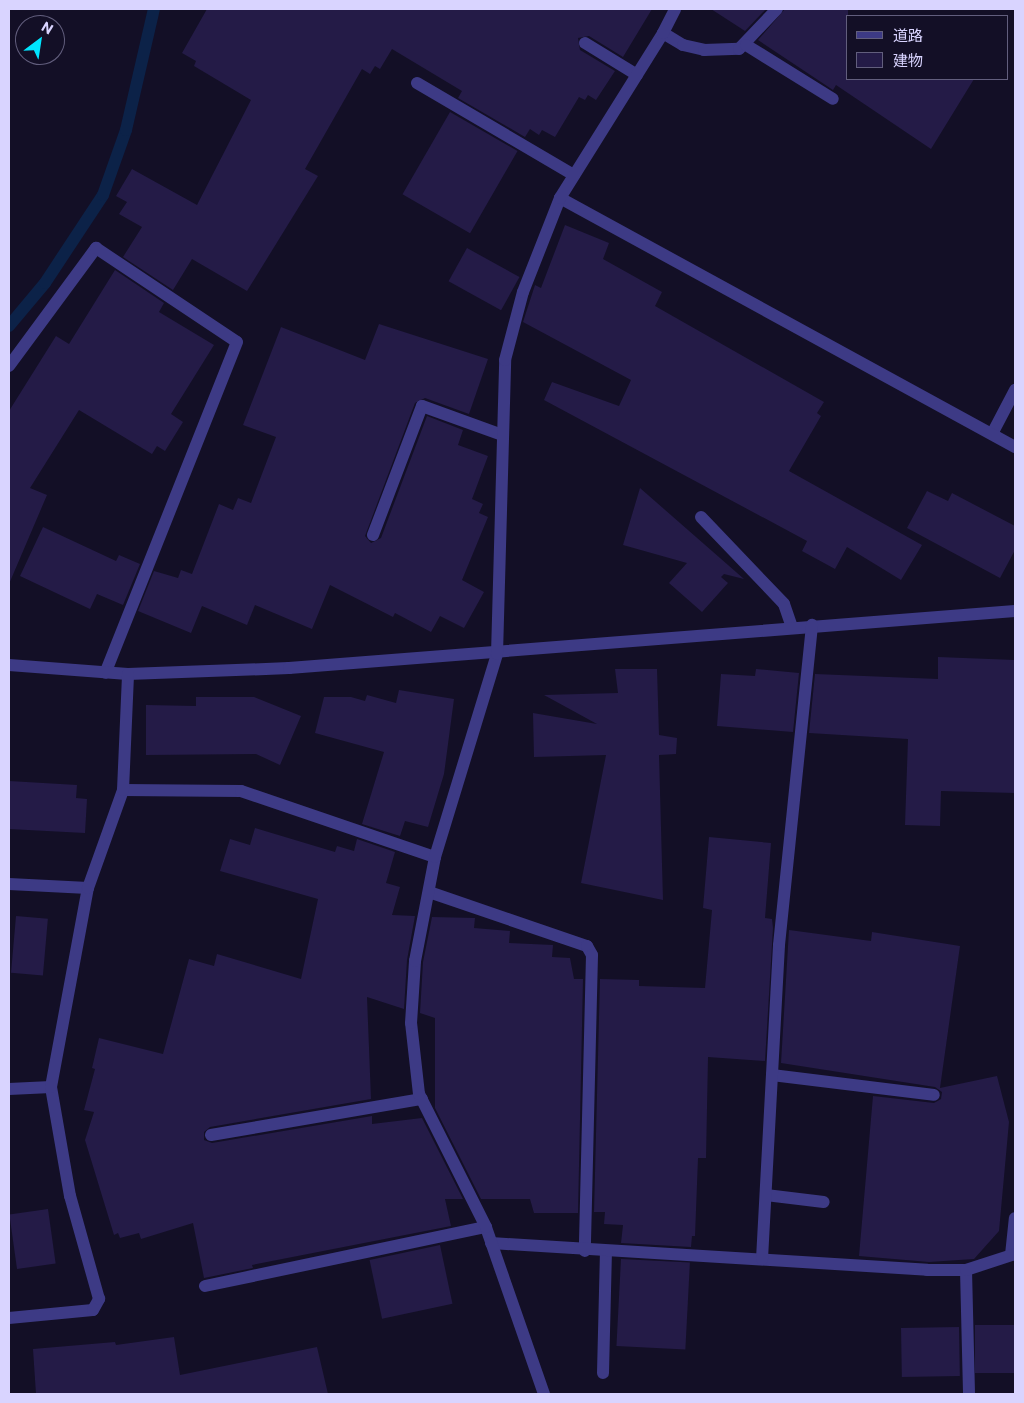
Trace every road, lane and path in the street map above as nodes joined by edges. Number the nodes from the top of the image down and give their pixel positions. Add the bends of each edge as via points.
1 (675, 9) edge
2 (778, 9) edge
3 (663, 33) junction
4 (585, 43) dead end
5 (746, 45) junction
6 (637, 75) junction
7 (417, 83) dead end
8 (833, 99) dead end
9 (574, 175) junction
10 (560, 198) junction
11 (9, 366) edge
12 (1015, 390) edge
13 (502, 434) junction
14 (992, 434) junction
15 (1015, 447) edge
16 (701, 517) dead end
17 (373, 535) dead end
18 (1015, 612) edge
19 (812, 625) junction
20 (792, 627) junction
21 (497, 654) junction
22 (9, 665) edge
23 (104, 673) junction
24 (128, 674) junction
25 (123, 790) junction
26 (435, 857) junction
27 (9, 884) edge
28 (88, 888) junction
29 (429, 892) junction
30 (772, 1075) junction
31 (51, 1087) junction
32 (9, 1089) edge
33 (934, 1096) dead end
34 (422, 1100) junction
35 (211, 1135) dead end
36 (766, 1196) junction
37 (824, 1202) dead end
38 (1015, 1218) edge
39 (486, 1227) junction
40 (491, 1243) junction
41 (585, 1251) junction
42 (606, 1251) junction
43 (1013, 1255) edge
44 (762, 1260) junction
45 (966, 1270) junction
46 (204, 1286) dead end
47 (9, 1318) edge
48 (603, 1373) dead end
49 (544, 1394) edge
50 (969, 1394) edge

1 - 3 street
2 - 5 street
3 - 5 street via 683,45 704,50
3 - 6 street
4 - 6 street
5 - 8 street
6 - 9 street
7 - 9 street
9 - 10 street
10 - 13 street via 523,292 505,360
10 - 14 street
11 - 23 street via 96,248 237,342
12 - 14 street
13 - 17 street via 422,406
13 - 21 street
14 - 15 street
16 - 20 street via 784,604
18 - 19 street
19 - 20 street
19 - 30 street via 779,945
20 - 21 street
21 - 24 street via 289,668
21 - 26 street
22 - 23 street
23 - 24 street
24 - 25 street
25 - 26 street via 241,791
25 - 28 street
26 - 29 street
27 - 28 street
28 - 31 street
29 - 34 street via 415,961 410,1023
29 - 41 street via 587,946 592,955
30 - 33 street
30 - 36 street
31 - 32 street
31 - 47 street via 70,1196 99,1299 93,1310
34 - 35 street
34 - 39 street
36 - 37 street
36 - 44 street
38 - 43 street
39 - 40 street
39 - 46 street
40 - 41 street
40 - 49 street
41 - 42 street
42 - 44 street
42 - 48 street
43 - 45 street
44 - 45 street
45 - 50 street

